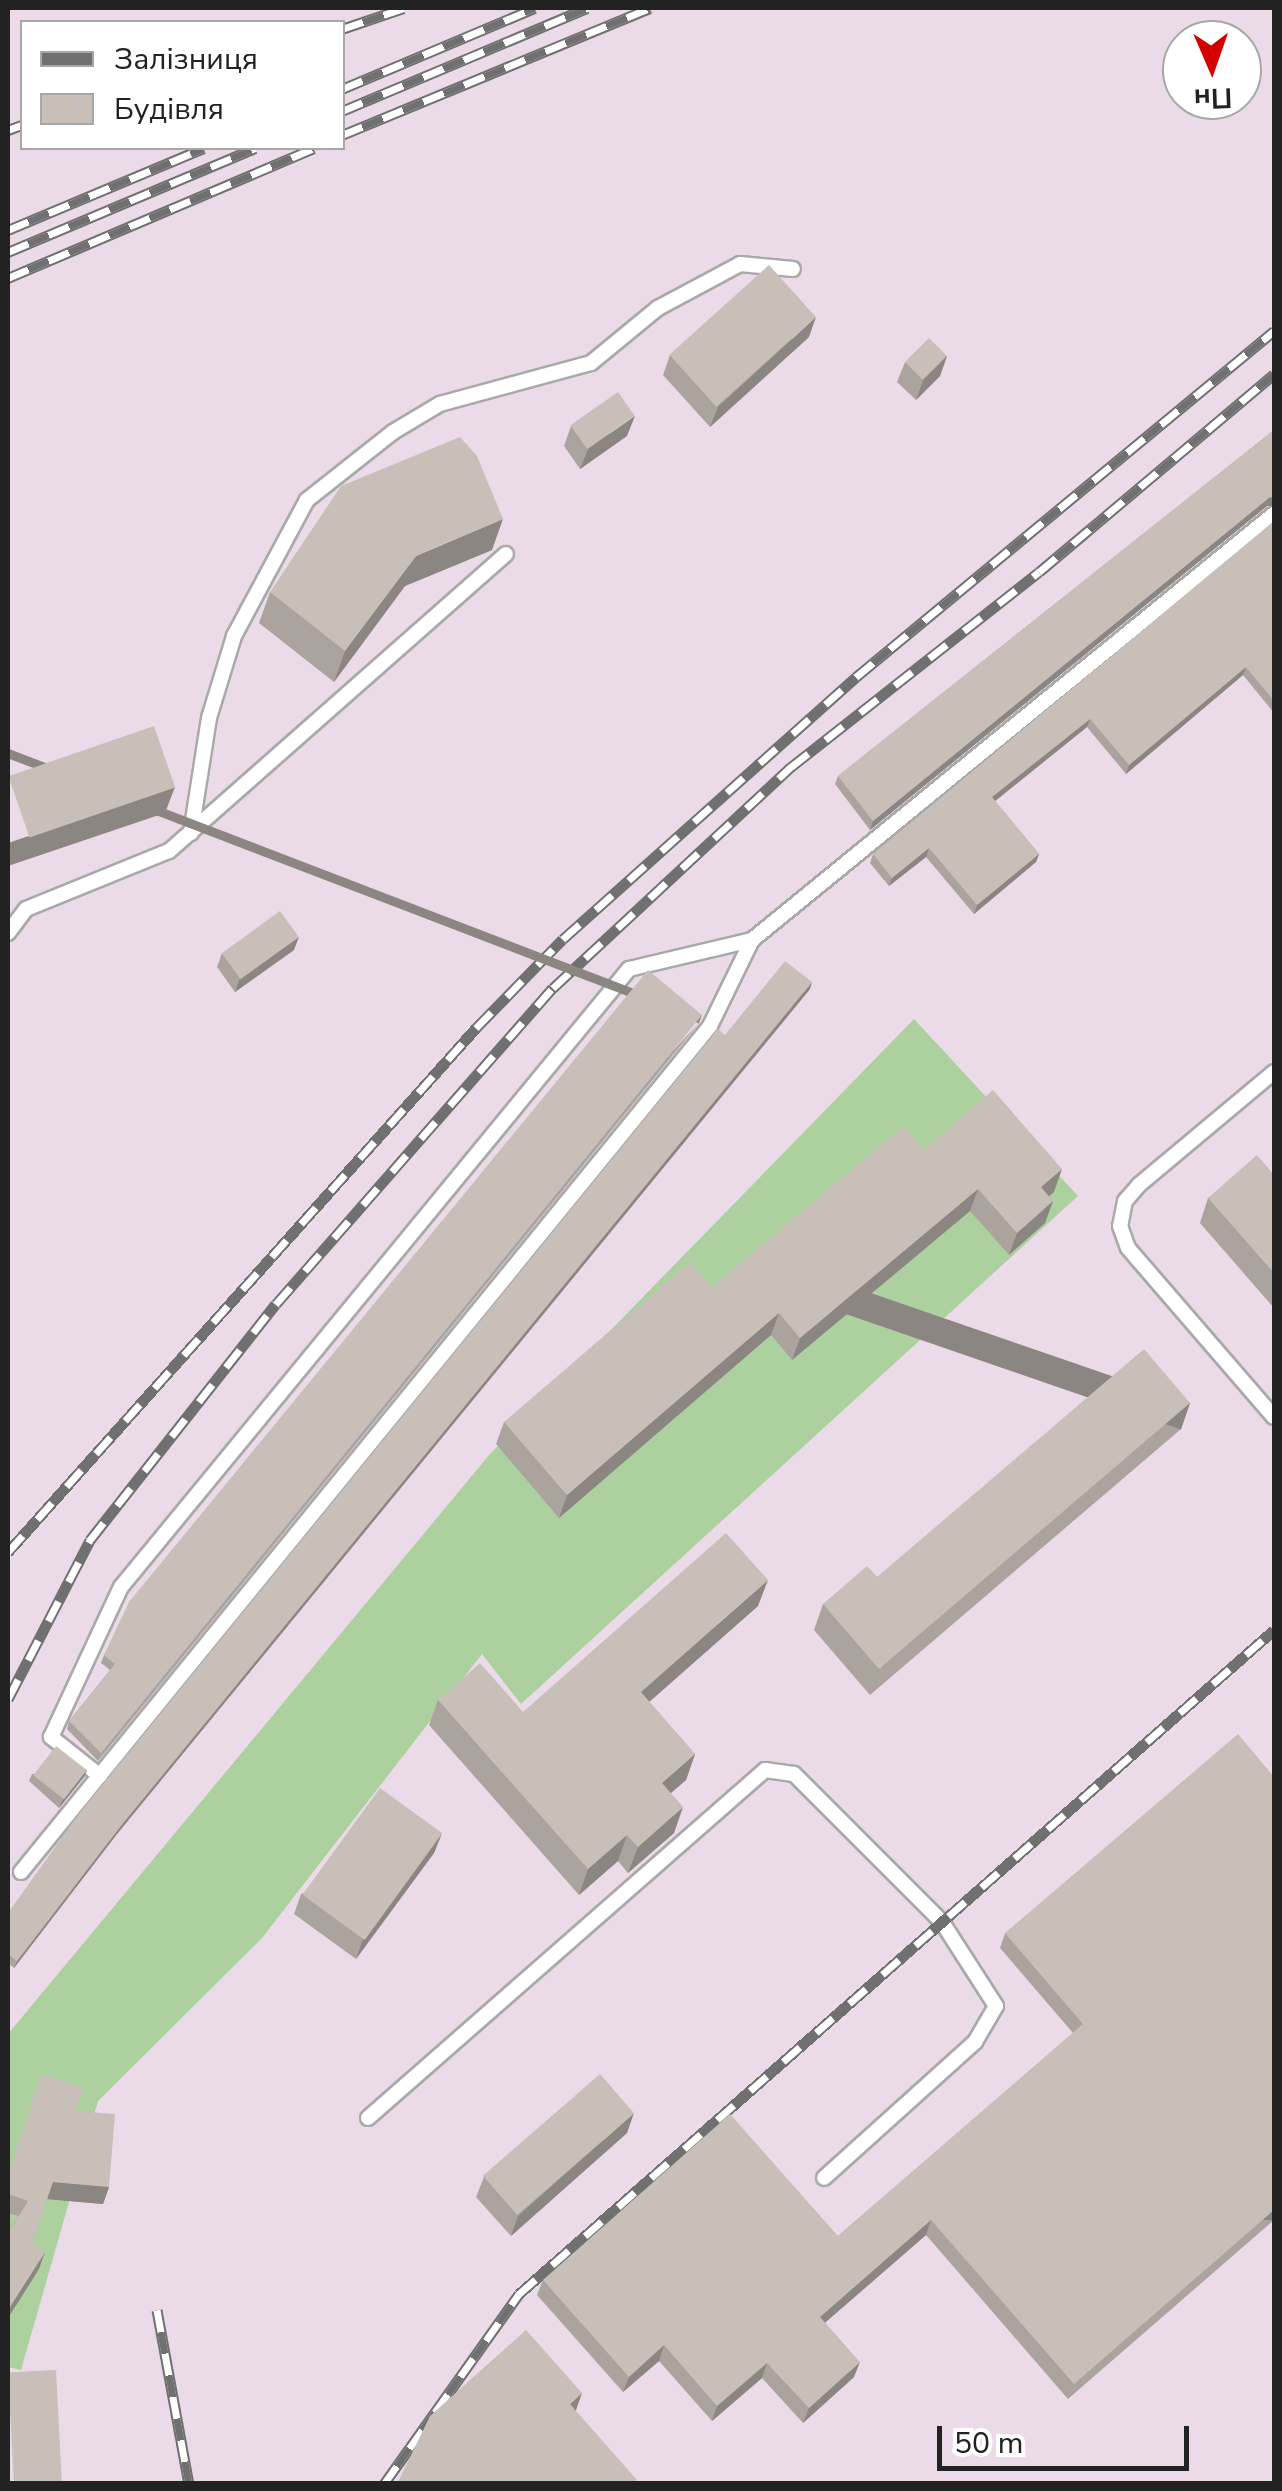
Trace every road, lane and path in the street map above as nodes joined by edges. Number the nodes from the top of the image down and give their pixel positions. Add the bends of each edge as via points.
1 (793, 268) dead end
2 (1274, 514) edge
3 (506, 554) edge
4 (191, 833) junction
5 (8, 933) edge
6 (752, 940) junction
7 (1274, 1072) edge
8 (1274, 1417) edge
9 (100, 1776) junction
10 (22, 1872) dead end
11 (368, 2118) dead end
12 (824, 2178) dead end

1 - 4 lane via 740,264 658,308 591,362 440,404 307,500 234,636 209,718
2 - 6 lane
3 - 4 lane
4 - 5 lane via 170,851 26,909
6 - 9 lane via 710,1026
6 - 9 lane via 629,969 121,1586 52,1737
7 - 8 lane via 1139,1184 1125,1202 1120,1226 1128,1248
9 - 10 lane
11 - 12 lane via 765,1770 794,1774 942,1922 996,2006 976,2042

